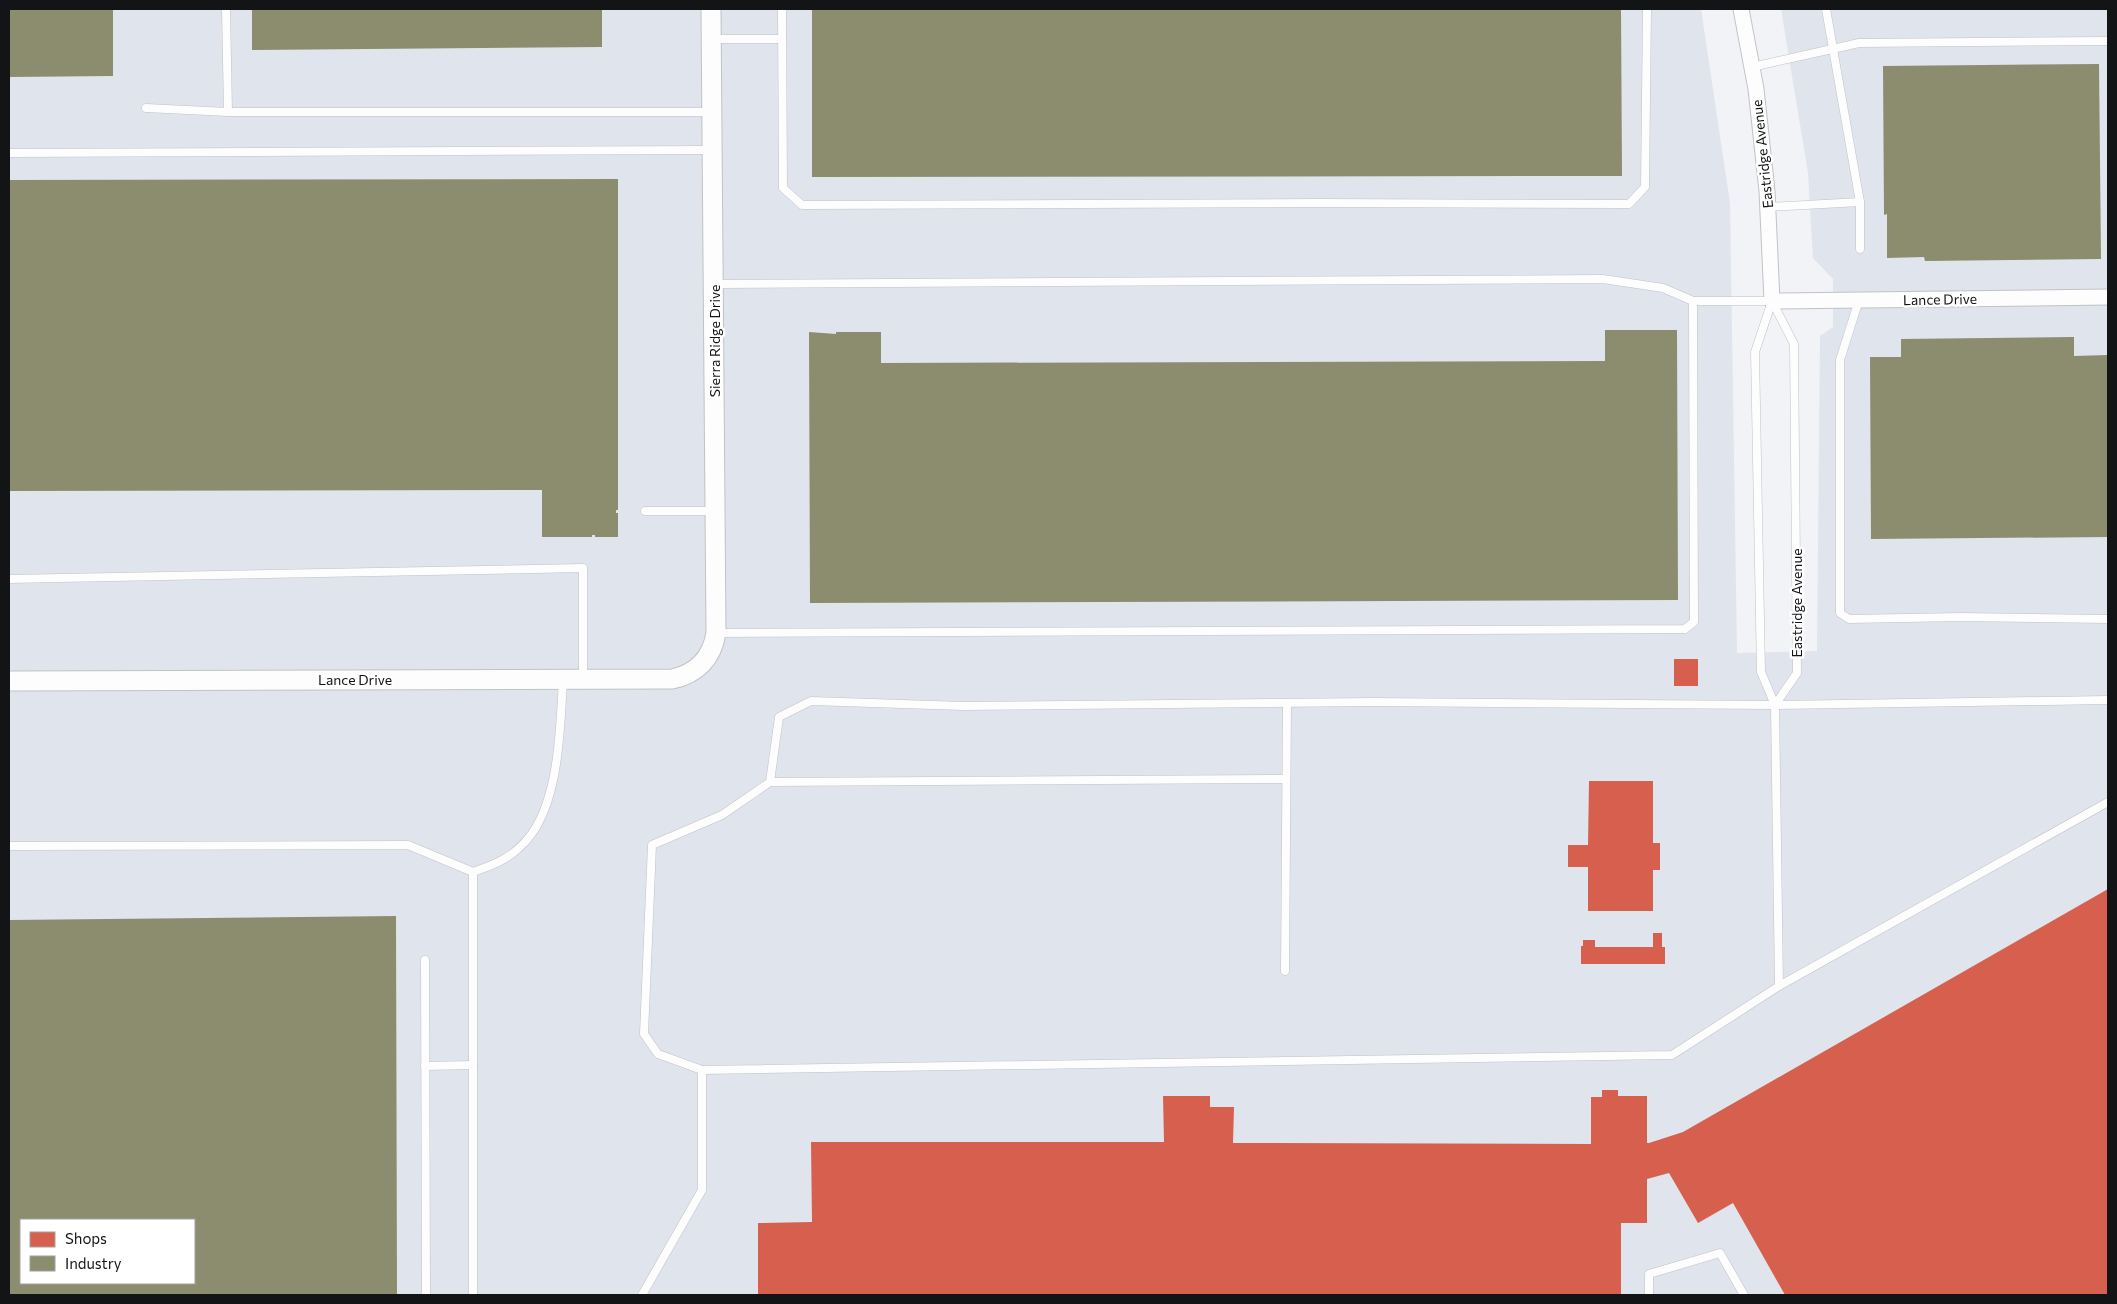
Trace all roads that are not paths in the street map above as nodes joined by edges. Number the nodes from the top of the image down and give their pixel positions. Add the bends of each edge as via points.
1 (226, 9) edge
2 (711, 9) edge
3 (782, 9) edge
4 (1647, 9) edge
5 (1741, 9) edge
6 (1826, 9) edge
7 (782, 39) junction
8 (711, 40) junction
9 (2108, 41) edge
10 (1832, 48) junction
11 (1752, 67) junction
12 (146, 108) dead end
13 (228, 112) junction
14 (712, 112) junction
15 (712, 150) junction
16 (9, 153) edge
17 (1860, 202) junction
18 (1768, 207) junction
19 (1860, 248) dead end
20 (714, 284) junction
21 (2108, 297) edge
22 (1859, 300) junction
23 (1693, 301) junction
24 (1772, 301) junction
25 (715, 511) junction
26 (645, 512) dead end
27 (9, 579) edge
28 (2108, 619) edge
29 (716, 633) junction
30 (698, 668) joint
31 (563, 678) junction
32 (583, 678) junction
33 (9, 681) edge
34 (2108, 700) edge
35 (1287, 703) junction
36 (1776, 704) junction
37 (1286, 779) junction
38 (770, 782) junction
39 (2108, 802) edge
40 (9, 846) edge
41 (473, 872) junction
42 (425, 960) dead end
43 (1285, 971) dead end
44 (1779, 986) junction
45 (473, 1065) junction
46 (426, 1066) junction
47 (702, 1070) junction
48 (426, 1295) edge
49 (473, 1295) edge
50 (642, 1295) edge
51 (1648, 1295) edge
52 (1744, 1295) edge

1 - 13 lane
2 - 8 street, Sierra Ridge Drive
3 - 7 lane
4 - 7 lane via 1645,187 1629,204 802,205 783,188
5 - 11 street, Eastridge Avenue
6 - 10 lane
7 - 8 lane
8 - 14 street, Sierra Ridge Drive
9 - 10 lane via 1859,43
10 - 11 lane
10 - 17 lane
11 - 18 street, Eastridge Avenue
12 - 13 lane
13 - 14 lane
14 - 15 street, Sierra Ridge Drive
15 - 16 lane
15 - 20 street, Sierra Ridge Drive
17 - 18 lane
17 - 19 lane
18 - 24 street, Eastridge Avenue
20 - 23 lane via 1603,279 1663,288
20 - 25 street, Sierra Ridge Drive
21 - 22 street, Lance Drive
22 - 24 street, Lance Drive
22 - 28 lane via 1840,360 1840,613 1849,619
23 - 24 lane
23 - 29 lane via 1694,622 1684,629
24 - 36 lane, Eastridge Avenue via 1756,352 1761,672
24 - 36 lane, Eastridge Avenue via 1794,344 1797,673
25 - 26 lane
25 - 29 street, Sierra Ridge Drive
27 - 32 lane via 582,568
29 - 30 street, Sierra Ridge Drive via 709,655
30 - 32 street, Lance Drive via 686,676 672,679
31 - 32 street, Lance Drive
31 - 33 street, Lance Drive
31 - 41 lane via 559,752 550,793 538,826 521,847 500,862
34 - 36 lane
35 - 36 lane
35 - 37 lane
35 - 38 lane via 963,706 811,701 779,717
36 - 44 lane
37 - 38 lane
37 - 43 lane
38 - 47 lane via 722,815 652,845 644,1034 658,1054
39 - 44 lane
40 - 41 lane via 408,845
41 - 45 lane
42 - 46 lane
44 - 47 lane via 1672,1056
45 - 46 lane
45 - 49 lane
46 - 48 lane
47 - 50 lane via 702,1190
51 - 52 lane via 1648,1274 1720,1253

